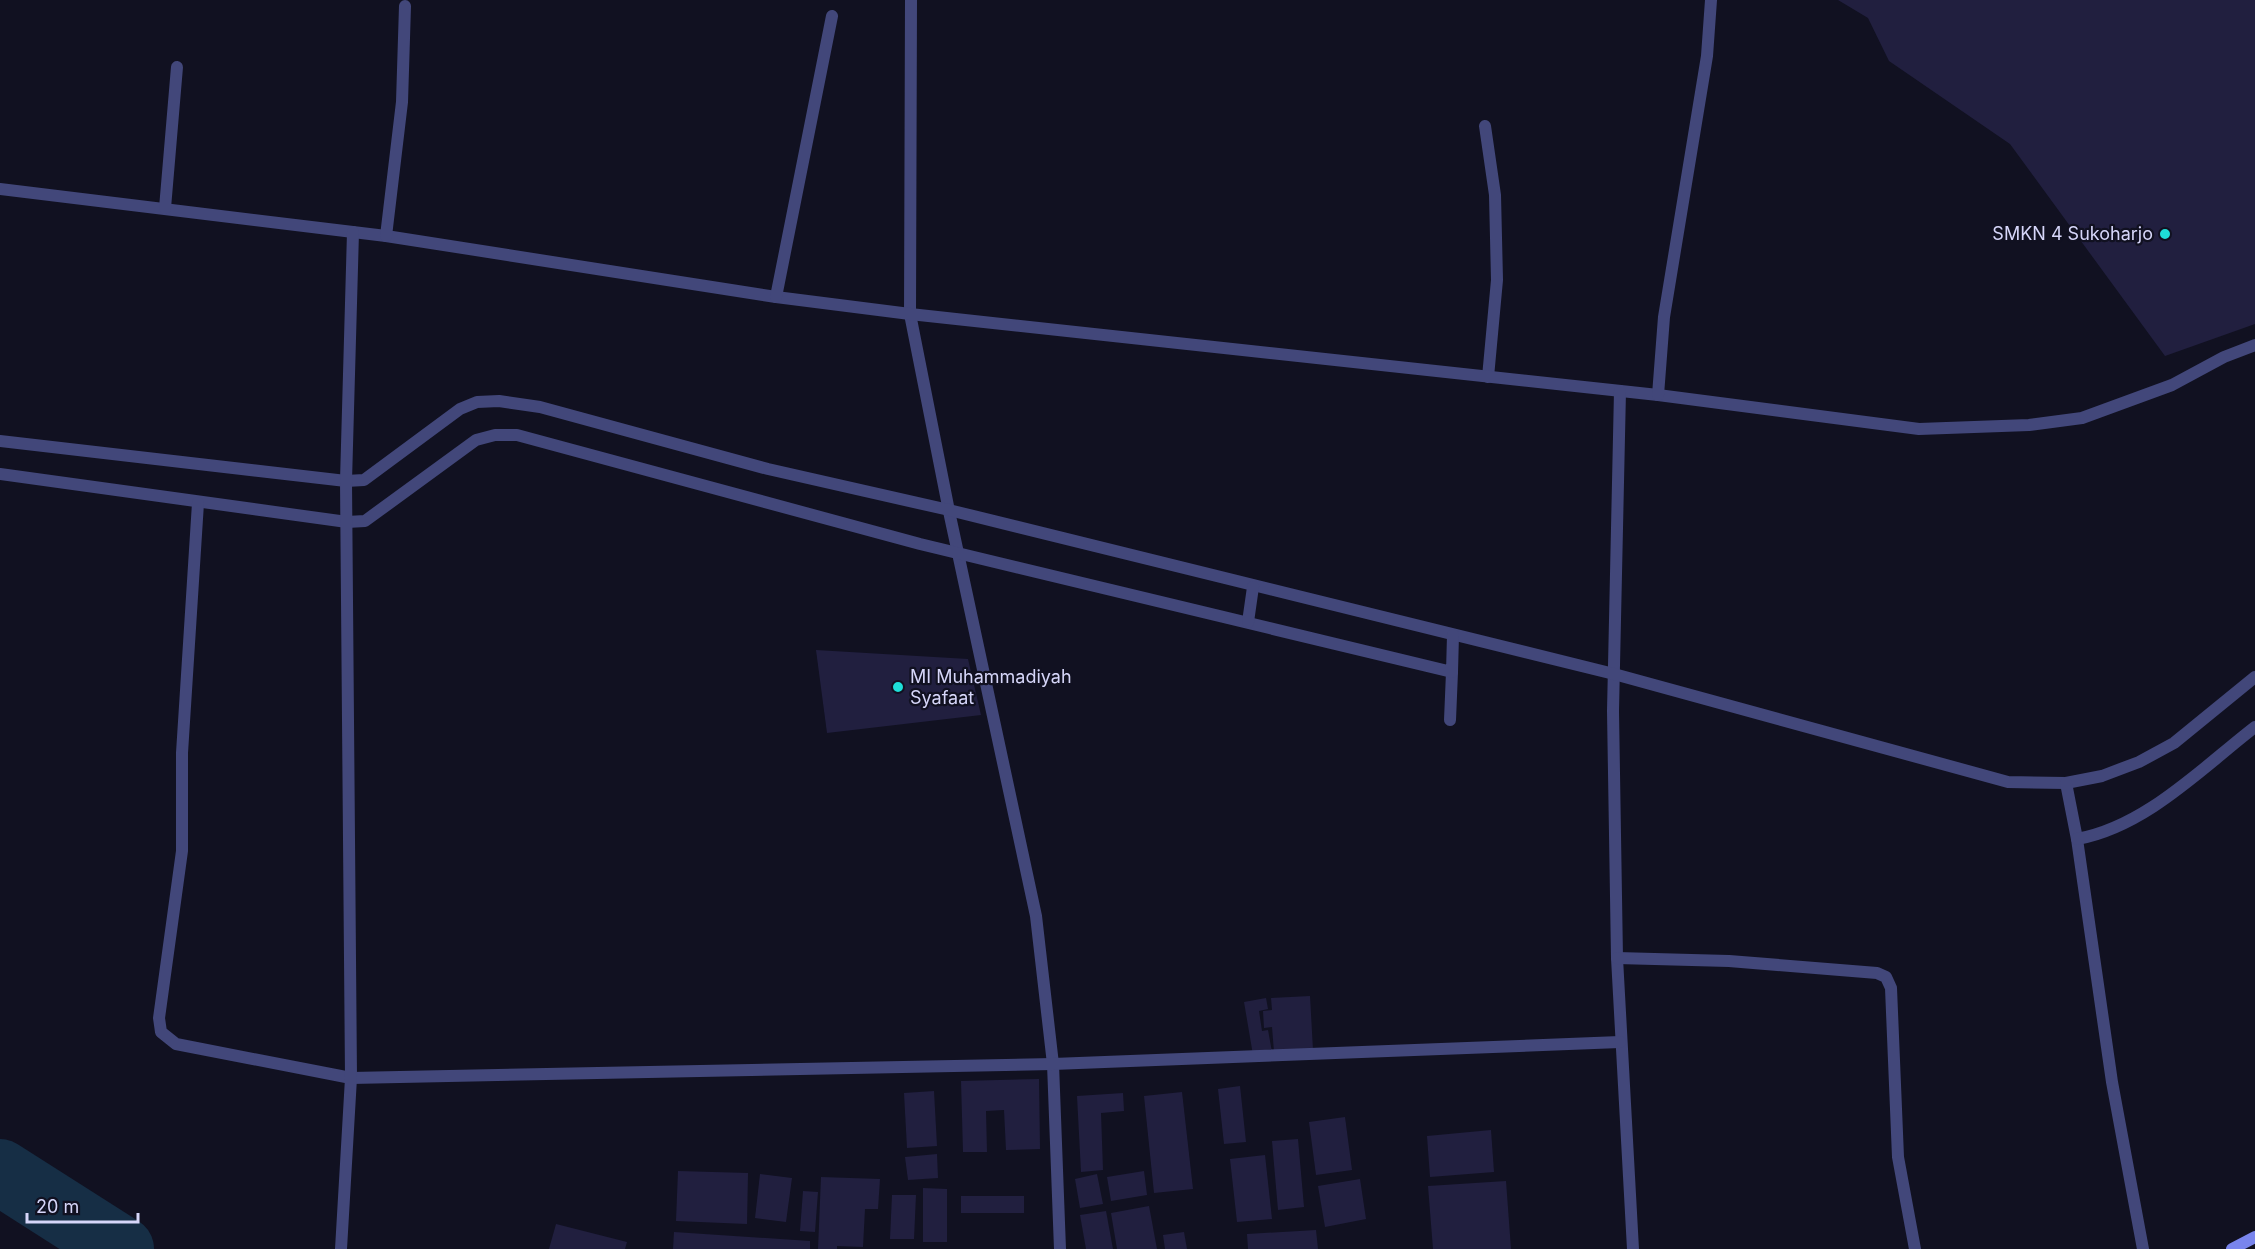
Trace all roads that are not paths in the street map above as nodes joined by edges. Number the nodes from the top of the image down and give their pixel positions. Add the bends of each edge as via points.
1 (911, 0) edge
2 (1711, 0) edge
3 (405, 6) dead end
4 (832, 16) dead end
5 (177, 67) dead end
6 (1485, 126) dead end
7 (0, 189) edge
8 (165, 208) junction
9 (353, 232) junction
10 (386, 236) junction
11 (776, 297) junction
12 (910, 314) junction
13 (2255, 345) edge
14 (1488, 377) junction
15 (1620, 391) junction
16 (1658, 395) junction
17 (0, 441) edge
18 (0, 474) edge
19 (346, 485) junction
20 (198, 503) junction
21 (950, 513) junction
22 (347, 517) junction
23 (957, 548) junction
24 (1252, 590) junction
25 (1248, 619) junction
26 (1453, 639) junction
27 (1452, 668) junction
28 (1614, 677) junction
29 (2255, 677) edge
30 (1450, 720) dead end
31 (2255, 727) edge
32 (2067, 788) junction
33 (2076, 833) junction
34 (1617, 958) junction
35 (1620, 1042) junction
36 (1053, 1064) junction
37 (351, 1078) junction
38 (2255, 1237) edge
39 (341, 1249) edge
40 (1060, 1249) edge
41 (1633, 1249) edge
42 (1915, 1249) edge
43 (2143, 1249) edge
44 (2232, 1249) edge

1 - 12 street
2 - 16 street via 1707,56 1664,317
3 - 10 street via 402,102
4 - 11 street
5 - 8 street
6 - 14 street via 1495,195 1497,280
7 - 8 street
8 - 9 street
9 - 10 street
9 - 19 street
10 - 11 street
11 - 12 street
12 - 14 street
12 - 21 street
13 - 16 street via 2172,385 2082,418 2029,425 1919,429
14 - 15 street
15 - 16 street
15 - 28 street
17 - 19 street
18 - 20 street
19 - 21 street via 364,480 459,409 499,400 540,407 768,470
19 - 22 street
20 - 22 street
20 - 37 street via 182,753 182,851 159,1018 161,1032 166,1039 186,1047
21 - 23 street
21 - 24 street
22 - 23 street via 365,521 374,516 476,440 517,435
22 - 37 street
23 - 25 street
23 - 36 street via 1029,880
24 - 25 street
24 - 26 street
25 - 27 street
26 - 27 street
26 - 28 street
27 - 30 street
28 - 32 street via 2008,782
28 - 34 street
29 - 32 street via 2174,743 2120,769
31 - 33 street via 2137,819 2097,835
32 - 33 street
33 - 43 street via 2112,1082
34 - 35 street
34 - 42 street via 1755,962 1886,977 1892,988 1898,1157
35 - 36 street
35 - 41 street
36 - 37 street
36 - 40 street
37 - 39 street
38 - 44 main road

